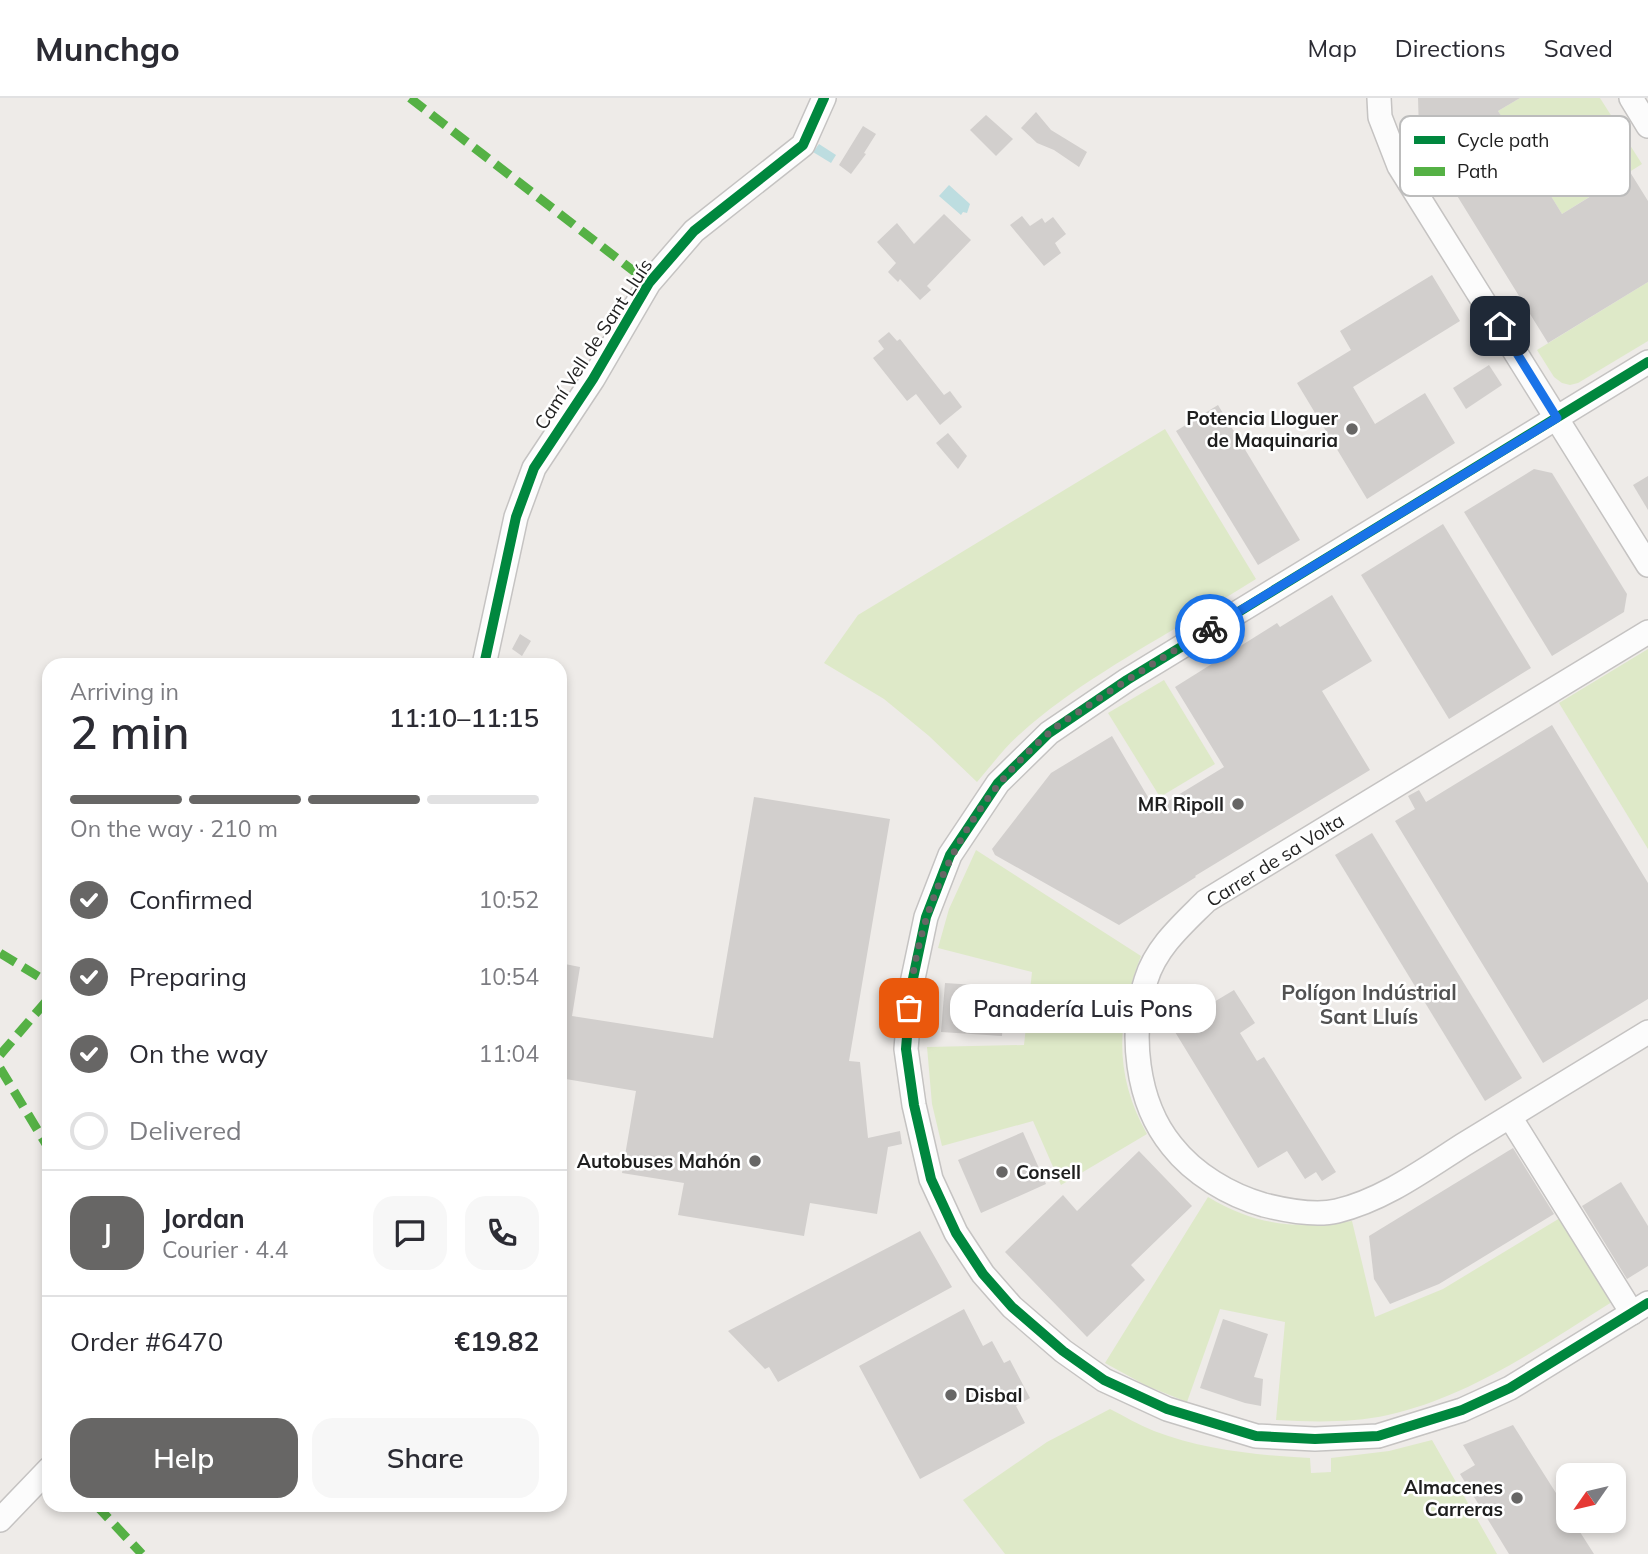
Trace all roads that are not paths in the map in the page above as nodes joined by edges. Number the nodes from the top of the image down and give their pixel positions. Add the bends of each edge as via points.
1 (824, 98) edge
2 (1379, 98) edge
3 (1631, 98) edge
4 (1648, 126) edge
5 (1400, 168) edge
6 (1418, 196) edge
7 (1648, 362) edge
8 (1557, 418) junction
9 (1648, 565) edge
10 (1648, 632) edge
11 (486, 658) edge
12 (1648, 1032) edge
13 (1510, 1116) junction
14 (1640, 1308) edge
15 (42, 1476) edge
16 (0, 1520) edge

1 - 11 street, Camí Vell de Sant Lluís via 803,145 694,231 649,283 534,468 516,517
2 - 5 street via 1380,117
3 - 4 street
6 - 8 street
7 - 8 street
8 - 9 street
8 - 14 street via 1127,680 1049,733 998,783 950,855 926,917 911,988 906,1049 931,1179 956,1233 983,1274 1012,1307 1063,1351 1104,1380 1167,1409 1256,1436 1378,1436 1462,1410 1510,1388
10 - 13 street, Carrer de sa Volta via 1206,901 1169,937 1146,978 1137,1021 1139,1067 1152,1112 1171,1146 1201,1175 1247,1200 1285,1210 1336,1211 1386,1193
12 - 13 street, Carrer de sa Volta
13 - 14 street
15 - 16 street

